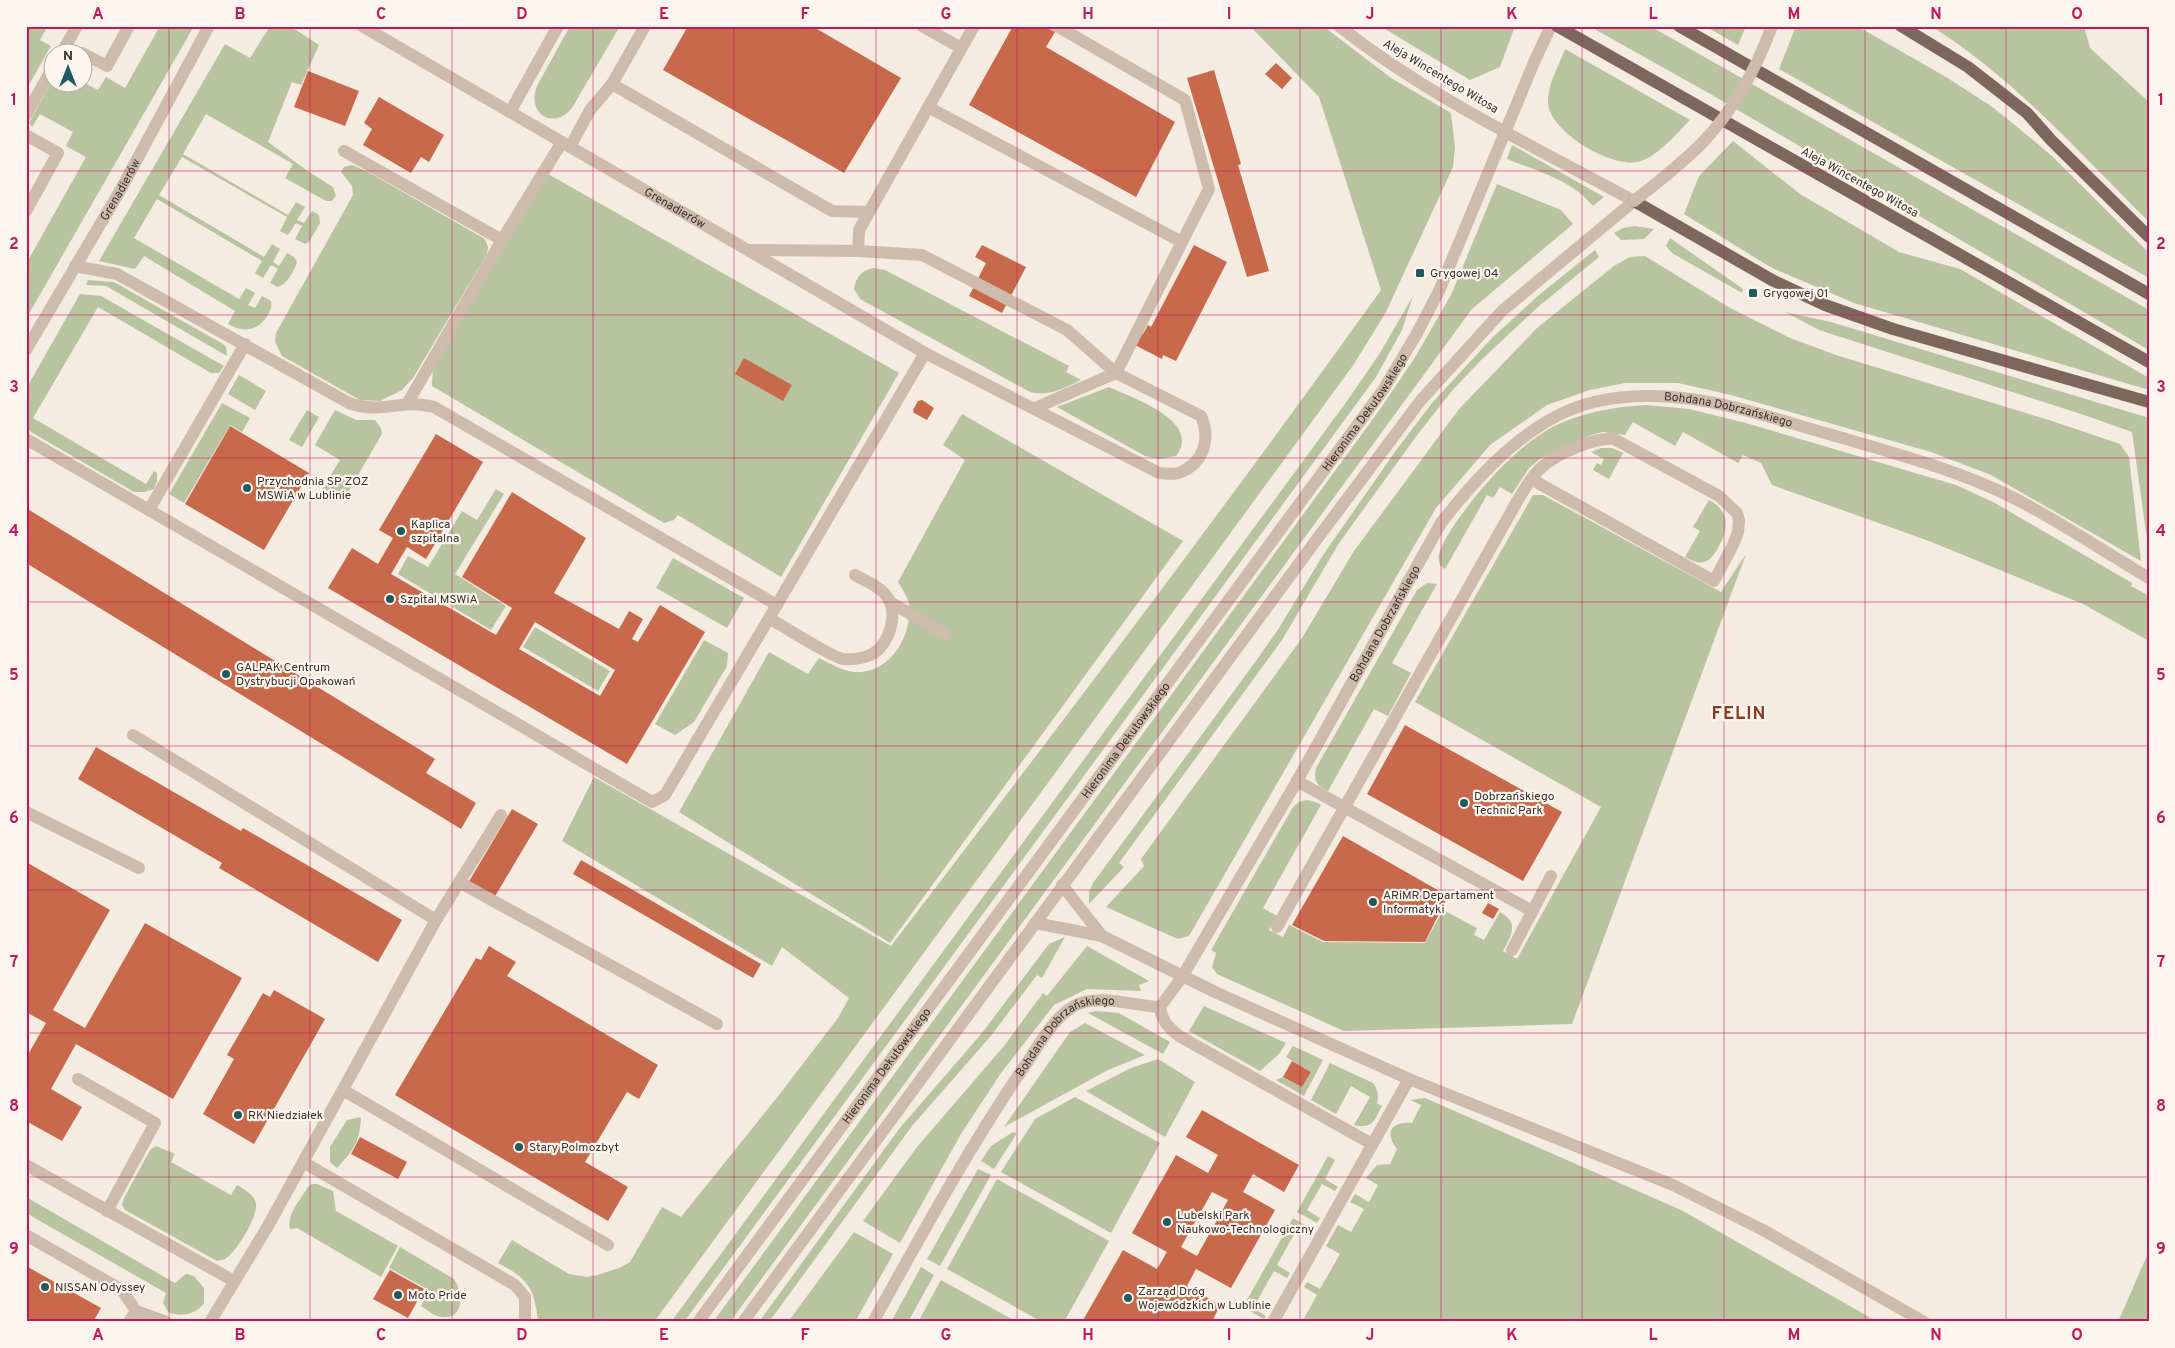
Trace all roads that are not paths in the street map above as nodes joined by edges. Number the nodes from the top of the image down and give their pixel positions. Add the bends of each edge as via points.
1 (76, 26) edge
2 (129, 26) edge
3 (209, 26) edge
4 (362, 26) edge
5 (558, 26) edge
6 (646, 26) edge
7 (922, 26) edge
8 (974, 26) edge
9 (1057, 26) edge
10 (1339, 26) edge
11 (1551, 26) edge
12 (1557, 26) edge
13 (1679, 26) edge
14 (1772, 26) edge
15 (1901, 26) edge
16 (67, 42) edge
17 (961, 48) junction
18 (92, 58) edge
19 (612, 84) junction
20 (42, 87) edge
21 (928, 107) junction
22 (510, 112) junction
23 (26, 115) edge
24 (1506, 131) junction
25 (26, 135) edge
26 (566, 145) junction
27 (344, 151) dead end
28 (1634, 201) junction
29 (26, 212) edge
30 (869, 212) junction
31 (2149, 237) edge
32 (502, 240) junction
33 (1182, 242) junction
34 (748, 250) junction
35 (858, 251) junction
36 (75, 266) junction
37 (2149, 294) edge
38 (244, 344) junction
39 (26, 348) edge
40 (925, 353) junction
41 (2149, 362) edge
42 (1116, 373) junction
43 (2149, 402) edge
44 (407, 404) junction
45 (1035, 408) junction
46 (26, 439) edge
47 (1531, 479) junction
48 (149, 510) junction
49 (855, 575) dead end
50 (2149, 578) edge
51 (890, 602) junction
52 (777, 604) junction
53 (769, 618) junction
54 (945, 634) dead end
55 (133, 735) dead end
56 (1297, 781) junction
57 (1344, 808) junction
58 (26, 812) edge
59 (501, 815) dead end
60 (139, 868) dead end
61 (1551, 876) dead end
62 (459, 882) junction
63 (1062, 885) junction
64 (1532, 912) junction
65 (436, 920) junction
66 (1035, 923) junction
67 (1277, 927) dead end
68 (1102, 936) junction
69 (1512, 950) dead end
70 (1182, 977) junction
71 (1160, 1007) junction
72 (717, 1024) dead end
73 (78, 1079) dead end
74 (1409, 1079) junction
75 (342, 1090) junction
76 (1372, 1144) junction
77 (303, 1162) junction
78 (26, 1165) edge
79 (107, 1211) junction
80 (26, 1235) edge
81 (608, 1245) dead end
82 (234, 1281) junction
83 (133, 1316) edge
84 (166, 1322) edge
85 (210, 1322) edge
86 (525, 1322) edge
87 (698, 1322) edge
88 (743, 1322) edge
89 (873, 1322) edge
90 (1273, 1322) edge
91 (1924, 1322) edge

1 - 16 street
2 - 18 street via 107,66
3 - 36 street, Grenadierów
4 - 22 street, Grenadierów
5 - 22 street
6 - 19 street
7 - 17 street
8 - 17 street
9 - 33 street via 1185,100 1209,190
10 - 24 street, Aleja Wincentego Witosa via 1397,68
11 - 24 street, Hieronima Dekutowskiego
12 - 41 main road, Aleja Wincentego Witosa
13 - 37 main road
14 - 28 street, bridge via 1752,73 1731,108 1688,157
15 - 31 main road via 1968,67 2027,113
17 - 21 street
19 - 26 street
19 - 30 street via 832,210
20 - 23 street
21 - 30 street
21 - 33 street
22 - 26 street, Grenadierów
24 - 28 street, Aleja Wincentego Witosa
24 - 87 street, Hieronima Dekutowskiego via 1439,291 1383,390
25 - 29 street via 58,153
26 - 32 street
26 - 34 street, Grenadierów
27 - 32 street
28 - 43 main road via 1772,280 1850,314 1925,339
28 - 63 street via 1502,311 1421,400
30 - 35 street via 859,230
32 - 44 street
33 - 42 street
34 - 35 street, Grenadierów
34 - 40 street, Grenadierów
35 - 42 street, Grenadierów via 922,255 1067,330
36 - 38 street via 117,274
36 - 39 street, Grenadierów
38 - 44 street via 349,403 376,409
38 - 48 street
40 - 45 street, Grenadierów
40 - 52 street
42 - 45 street
42 - 45 street, Grenadierów via 1201,416 1206,429 1204,448 1194,464 1178,474 1159,473
44 - 52 street via 434,407
46 - 48 street
47 - 47 street via 1543,466 1582,445 1614,439 1719,496 1737,513 1738,532 1714,581
47 - 57 street
48 - 53 street via 652,802 665,795
49 - 51 street via 884,593
50 - 56 street, Bohdana Dobrzańskiego via 2011,497 1912,458 1719,403 1682,397 1639,396 1593,402 1523,436 1468,488 1441,523
51 - 53 street via 893,615 889,632 878,650 862,658 841,659
51 - 54 street
52 - 53 street
55 - 65 street
56 - 57 street
56 - 70 street, Bohdana Dobrzańskiego
57 - 64 street
57 - 67 street
58 - 60 street
59 - 62 street
61 - 64 street
62 - 65 street
62 - 72 street
63 - 66 street
63 - 68 street
64 - 69 street
65 - 75 street
66 - 68 street
66 - 88 street
68 - 70 street
70 - 71 street, Bohdana Dobrzańskiego
70 - 74 street
71 - 76 street via 1165,1022 1180,1036
71 - 89 street, Bohdana Dobrzańskiego via 1119,1001 1088,1002 1074,1006 1056,1021 965,1157
73 - 79 street via 155,1123
74 - 76 street
74 - 91 street via 1673,1185 1763,1230
75 - 77 street
75 - 81 street
76 - 90 street
77 - 82 street
77 - 86 street via 515,1285 525,1297
78 - 79 street
79 - 82 street
80 - 83 street via 122,1290
82 - 85 street
83 - 84 street

